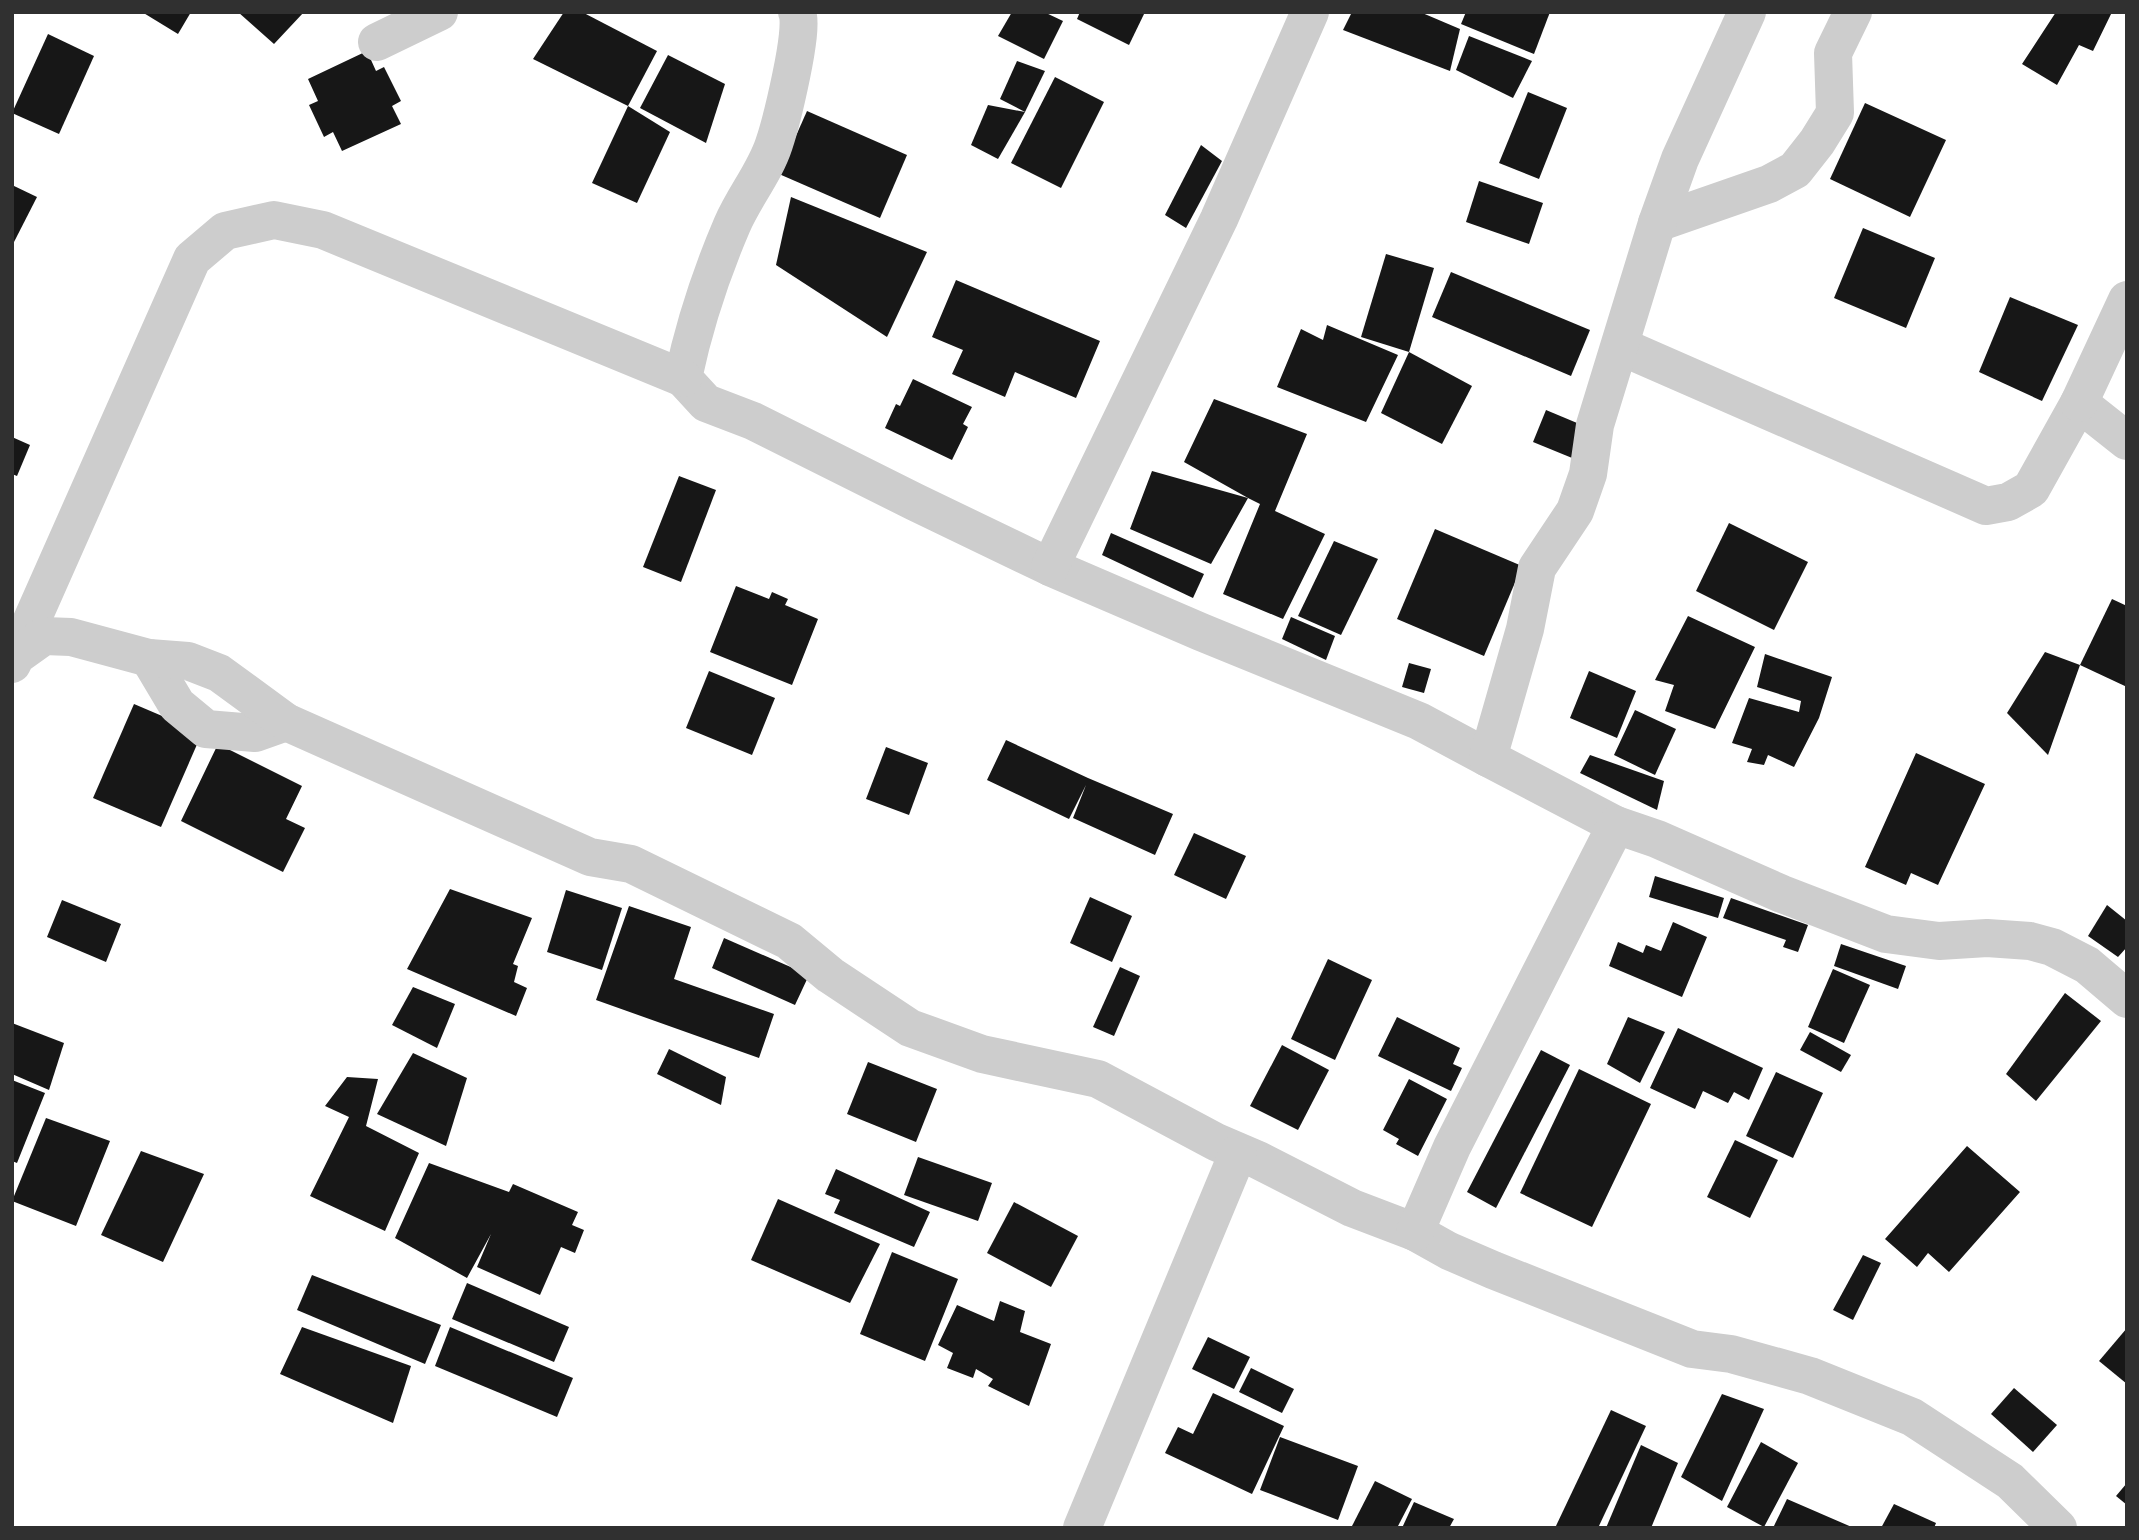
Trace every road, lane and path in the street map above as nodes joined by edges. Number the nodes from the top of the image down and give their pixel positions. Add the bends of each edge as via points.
1 (439, 12) edge
2 (797, 12) edge
3 (1310, 12) edge
4 (1747, 12) edge
5 (1853, 12) edge
6 (377, 42) dead end
7 (1657, 223) junction
8 (2127, 300) edge
9 (1620, 346) junction
10 (683, 379) junction
11 (2080, 402) junction
12 (2127, 440) edge
13 (1050, 567) junction
14 (149, 658) junction
15 (14, 660) edge
16 (286, 722) junction
17 (1488, 758) junction
18 (1616, 825) junction
19 (2127, 999) edge
20 (1238, 1153) junction
21 (1415, 1232) junction
22 (1082, 1528) edge
23 (2057, 1528) edge

1 - 6 street
2 - 10 street via 797,47 774,145 733,223 690,344
3 - 13 street via 1219,219
4 - 7 street via 1680,159
5 - 7 street via 1833,53 1835,113 1795,170 1769,184
7 - 9 street
8 - 11 street
9 - 11 street via 1986,506 2008,502 2031,489
9 - 17 street via 1575,511 1537,568 1525,629
10 - 13 street via 706,403 753,421
10 - 15 street via 323,230 274,220 225,232 192,259
11 - 12 street
13 - 17 street via 1419,721
14 - 15 street via 71,637 44,636
14 - 16 street via 188,660 219,673
14 - 16 street via 177,705 206,729 255,733
16 - 20 street via 590,857 631,864 789,941 830,975 910,1028 982,1054 1098,1079
17 - 18 street
18 - 19 street via 1886,934 1939,941 2008,939 2052,947 2087,965
18 - 21 street via 1452,1147
20 - 21 street via 1352,1208
20 - 22 street
21 - 23 street via 1493,1270 1692,1349 1731,1354 1810,1376 1912,1417 2010,1481

